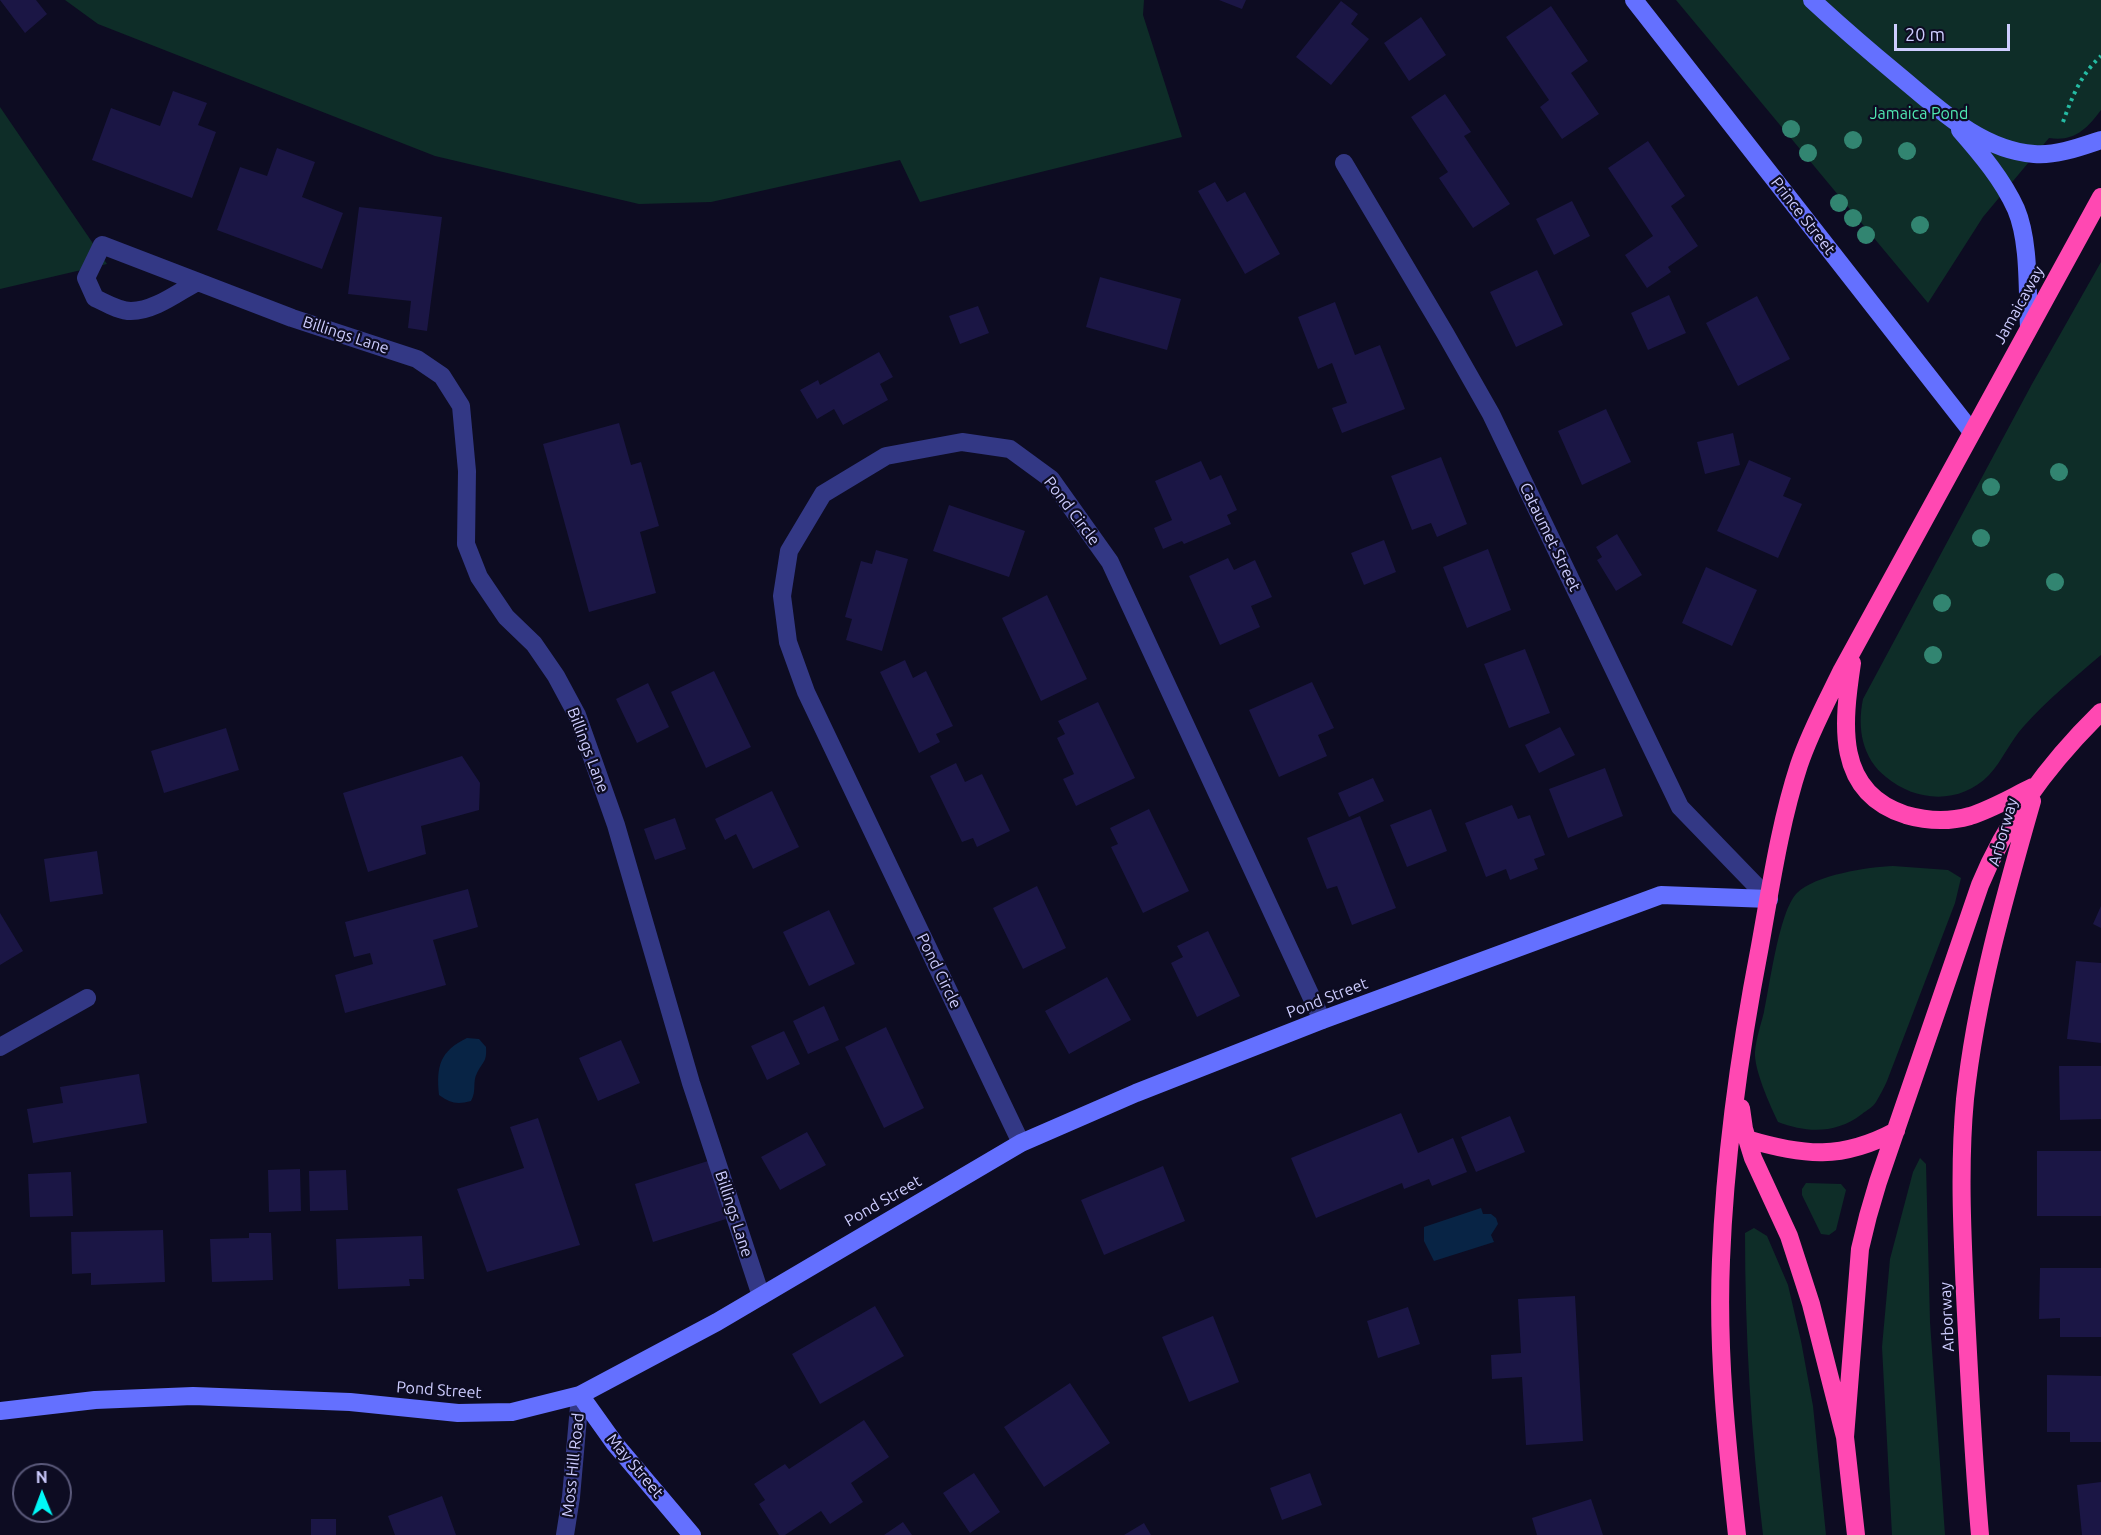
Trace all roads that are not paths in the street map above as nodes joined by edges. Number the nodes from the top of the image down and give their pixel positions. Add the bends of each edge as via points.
1 (1634, 0) edge
2 (1812, 0) edge
3 (1946, 116) junction
4 (2101, 140) edge
5 (1344, 163) dead end
6 (2101, 197) edge
7 (197, 282) junction
8 (2029, 327) junction
9 (1972, 432) junction
10 (1853, 649) junction
11 (2101, 712) edge
12 (2037, 785) junction
13 (1769, 898) junction
14 (87, 998) dead end
15 (1322, 1020) junction
16 (0, 1047) edge
17 (1743, 1048) junction
18 (1896, 1131) junction
19 (1747, 1139) junction
20 (1021, 1143) junction
21 (761, 1296) junction
22 (580, 1395) junction
23 (0, 1411) edge
24 (1845, 1437) junction
25 (565, 1535) edge
26 (692, 1535) edge
27 (1737, 1535) edge
28 (1856, 1535) edge
29 (1980, 1535) edge

1 - 9 street, Prince Street
2 - 3 street
3 - 4 street via 1971,133 2034,154 2056,153
3 - 8 street via 1995,175 2016,210 2024,248
5 - 13 street, Cataumet Street via 1491,414 1680,807
6 - 8 highway, Jamaicaway
7 - 7 street, Billings Lane via 102,245 86,278 95,298 130,311 150,307
7 - 21 street, Billings Lane via 417,359 441,376 461,406 467,471 466,544 479,577 506,617 534,644 577,715 616,825 691,1083
8 - 9 highway, Jamaicaway
9 - 10 highway, Arborway
10 - 12 highway via 1845,712 1846,741 1854,772 1868,794 1896,812 1938,820 1970,816
10 - 13 highway, Arborway via 1819,715 1799,766
11 - 12 highway
12 - 18 highway, Arborway via 1984,875
12 - 29 highway, Arborway via 1990,958 1965,1099 1964,1259
13 - 15 street, Pond Street via 1661,895
13 - 17 highway, Arborway
14 - 16 street
15 - 20 street, Pond Street
15 - 20 street, Pond Circle via 1110,562 1051,478 1010,449 962,442 886,456 823,494 789,551 782,596 788,642 806,692
17 - 19 highway, Arborway via 1740,1094
17 - 27 highway, Arborway via 1721,1261 1725,1403
18 - 19 highway via 1839,1152 1791,1150
18 - 24 highway, Arborway via 1860,1249
19 - 24 highway, Arborway via 1799,1264
20 - 21 street, Pond Street
21 - 22 street, Pond Street
22 - 23 street, Pond Street via 501,1413 193,1396 95,1400
22 - 25 street, Moss Hill Road
22 - 26 street, May Street via 615,1444
24 - 28 highway, Arborway

